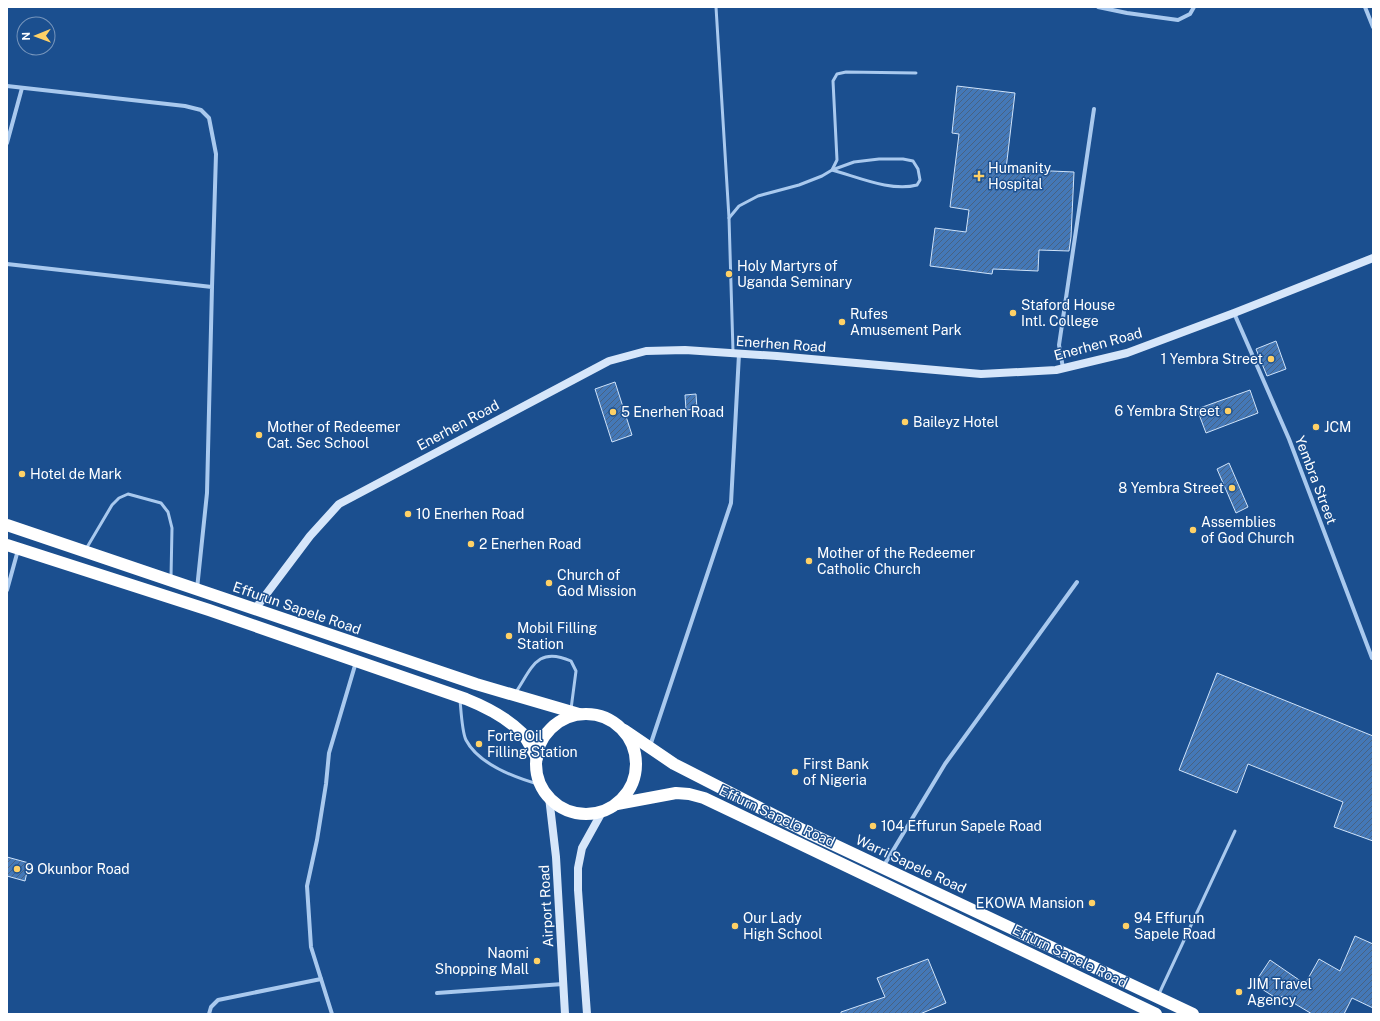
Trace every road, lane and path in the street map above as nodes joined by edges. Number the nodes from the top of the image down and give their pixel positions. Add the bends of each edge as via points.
1 (716, 7) edge
2 (1098, 7) edge
3 (1194, 7) edge
4 (1365, 7) edge
5 (1373, 27) edge
6 (916, 73) dead end
7 (7, 86) edge
8 (22, 88) junction
9 (1094, 109) dead end
10 (7, 144) edge
11 (832, 170) junction
12 (729, 218) junction
13 (1373, 258) edge
14 (7, 264) edge
15 (212, 287) junction
16 (1234, 313) junction
17 (736, 353) junction
18 (1062, 368) junction
19 (7, 525) edge
20 (13, 547) edge
21 (84, 551) junction
22 (171, 581) junction
23 (1077, 582) dead end
24 (197, 589) junction
25 (7, 590) edge
26 (255, 609) junction
27 (1372, 658) dead end
28 (356, 661) junction
29 (514, 695) junction
30 (459, 696) junction
31 (575, 712) junction
32 (624, 730) junction
33 (650, 747) junction
34 (536, 758) junction
35 (541, 785) junction
36 (549, 797) junction
37 (617, 804) junction
38 (602, 812) junction
39 (1235, 831) dead end
40 (883, 868) junction
41 (321, 979) junction
42 (563, 984) junction
43 (437, 993) dead end
44 (1158, 997) junction
45 (209, 1014) edge
46 (332, 1014) edge
47 (565, 1014) edge
48 (588, 1014) edge
49 (1156, 1014) edge
50 (1193, 1014) edge

1 - 12 lane
2 - 3 street via 1178,20 1190,14
4 - 5 street
6 - 11 lane via 837,74 834,81 837,160
7 - 8 street
8 - 10 street
8 - 15 street via 185,106 200,110 209,118 216,154
9 - 18 street via 1059,345
11 - 11 lane via 890,187 907,188 917,185 920,180 913,161 902,159 854,162
11 - 12 lane via 799,185 758,196 739,206
12 - 17 lane
13 - 16 street, Enerhen Road
14 - 15 street
15 - 24 street via 207,493
16 - 18 street, Enerhen Road via 1127,353
16 - 27 street, Yembra Street via 1289,439
17 - 18 street, Enerhen Road via 981,374
17 - 26 street, Enerhen Road via 646,351 609,361 401,470 339,504 310,536
17 - 33 street via 731,503
19 - 21 highway, Effurun Sapele Road
20 - 25 street
20 - 28 highway via 209,610
21 - 22 highway, Effurun Sapele Road
21 - 22 lane via 119,498 128,494 161,503 168,512 172,528
22 - 24 highway, Effurun Sapele Road
23 - 40 street via 945,764
24 - 26 highway, Effurun Sapele Road
26 - 29 highway, Effurun Sapele Road
28 - 30 highway
28 - 41 street via 328,753 326,784 307,886 312,947
29 - 31 highway, Effurun Sapele Road
29 - 31 lane via 534,664 541,658 551,655 561,657 571,661 576,671
30 - 34 highway via 488,708 506,720 523,734
30 - 35 lane via 466,739 475,753 497,768
31 - 32 highway via 611,719
31 - 34 highway via 550,729 541,742
32 - 33 highway, Warri Sapele Road
32 - 37 highway via 633,744 635,776 628,792
33 - 40 highway, Warri Sapele Road via 695,776
34 - 35 highway
35 - 36 highway
36 - 38 highway via 560,807 573,812
36 - 42 street, Airport Road via 556,857
37 - 38 highway
37 - 49 highway, Effurn Sapele Road via 676,793 704,798
38 - 48 street via 582,848 578,868
39 - 44 lane
40 - 44 highway, Warri Sapele Road
41 - 45 street via 218,1000 211,1007
41 - 46 street
42 - 43 street
42 - 47 street, Airport Road
44 - 50 highway, Warri Sapele Road

